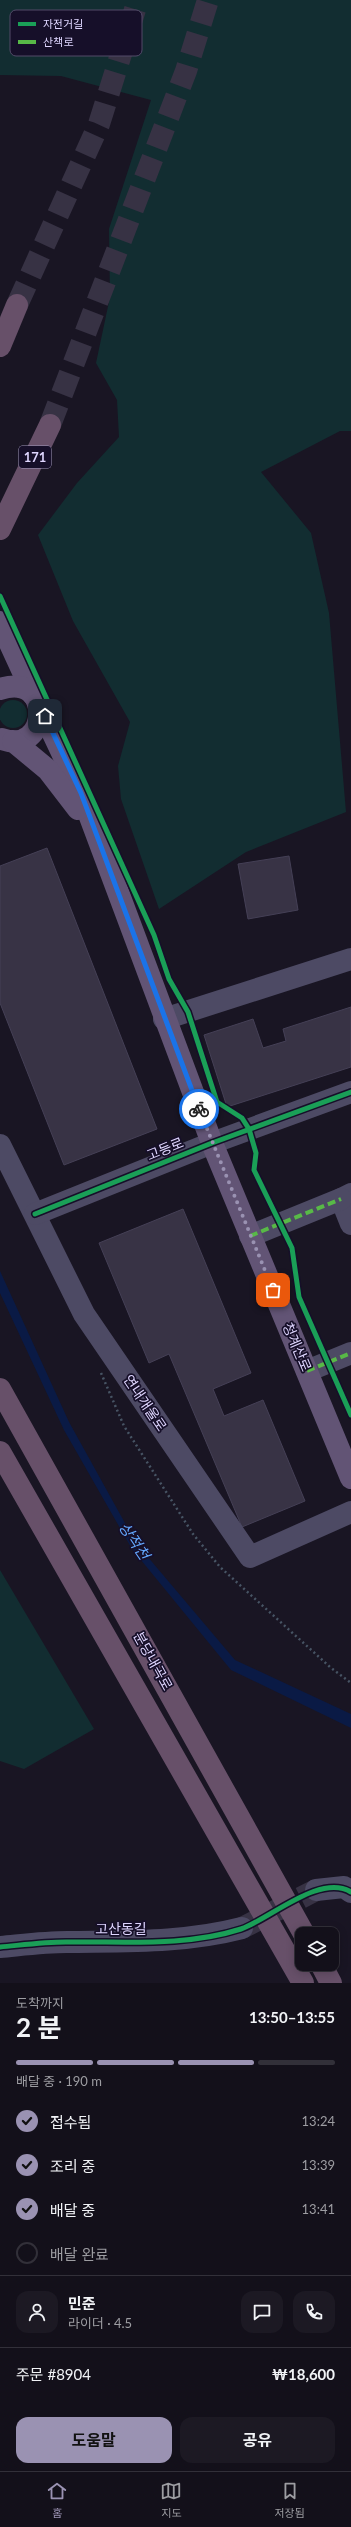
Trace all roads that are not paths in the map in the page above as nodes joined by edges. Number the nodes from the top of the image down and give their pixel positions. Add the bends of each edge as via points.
1 (17, 305) tunnel mouth
2 (0, 346) edge
3 (50, 425) tunnel mouth
4 (0, 529) edge
5 (0, 622) edge
6 (0, 689) edge
7 (36, 700) junction
8 (7, 740) edge
9 (95, 836) junction
10 (351, 958) edge
11 (164, 1019) junction
12 (351, 1092) edge
13 (212, 1143) junction
14 (0, 1144) edge
15 (346, 1197) edge
16 (35, 1214) junction
17 (351, 1224) edge
18 (250, 1236) junction
19 (351, 1353) edge
20 (307, 1371) junction
21 (0, 1389) edge
22 (0, 1452) edge
23 (351, 1478) edge
24 (351, 1512) edge
25 (316, 1890) tunnel mouth
26 (351, 1892) edge
27 (300, 1927) edge
28 (242, 1928) tunnel mouth
29 (0, 1947) edge
30 (325, 1971) edge
31 (303, 1983) edge
32 (331, 1983) edge

1 - 2 highway
3 - 4 highway, 171
5 - 7 main road, 청계산로
6 - 7 main road via 18,686
7 - 8 main road via 40,721 36,729 22,740
7 - 9 main road, 청계산로 via 81,793
8 - 9 main road, 청계산로 via 48,770
9 - 11 main road, 청계산로 via 130,921
10 - 11 street
11 - 13 main road, 청계산로
12 - 13 street, 고등로
13 - 16 street, 고등로
13 - 18 main road, 청계산로
14 - 16 street, 연내개울로
15 - 17 street
15 - 18 street
16 - 24 street, 연내개울로 via 84,1314 250,1557
18 - 20 main road, 청계산로
19 - 20 street
20 - 23 main road, 청계산로
21 - 27 highway, 분당내곡로
22 - 31 highway, 분당내곡로
25 - 26 street via 344,1887
28 - 29 street, 고산동길 via 215,1935 168,1941 64,1942
30 - 32 highway

